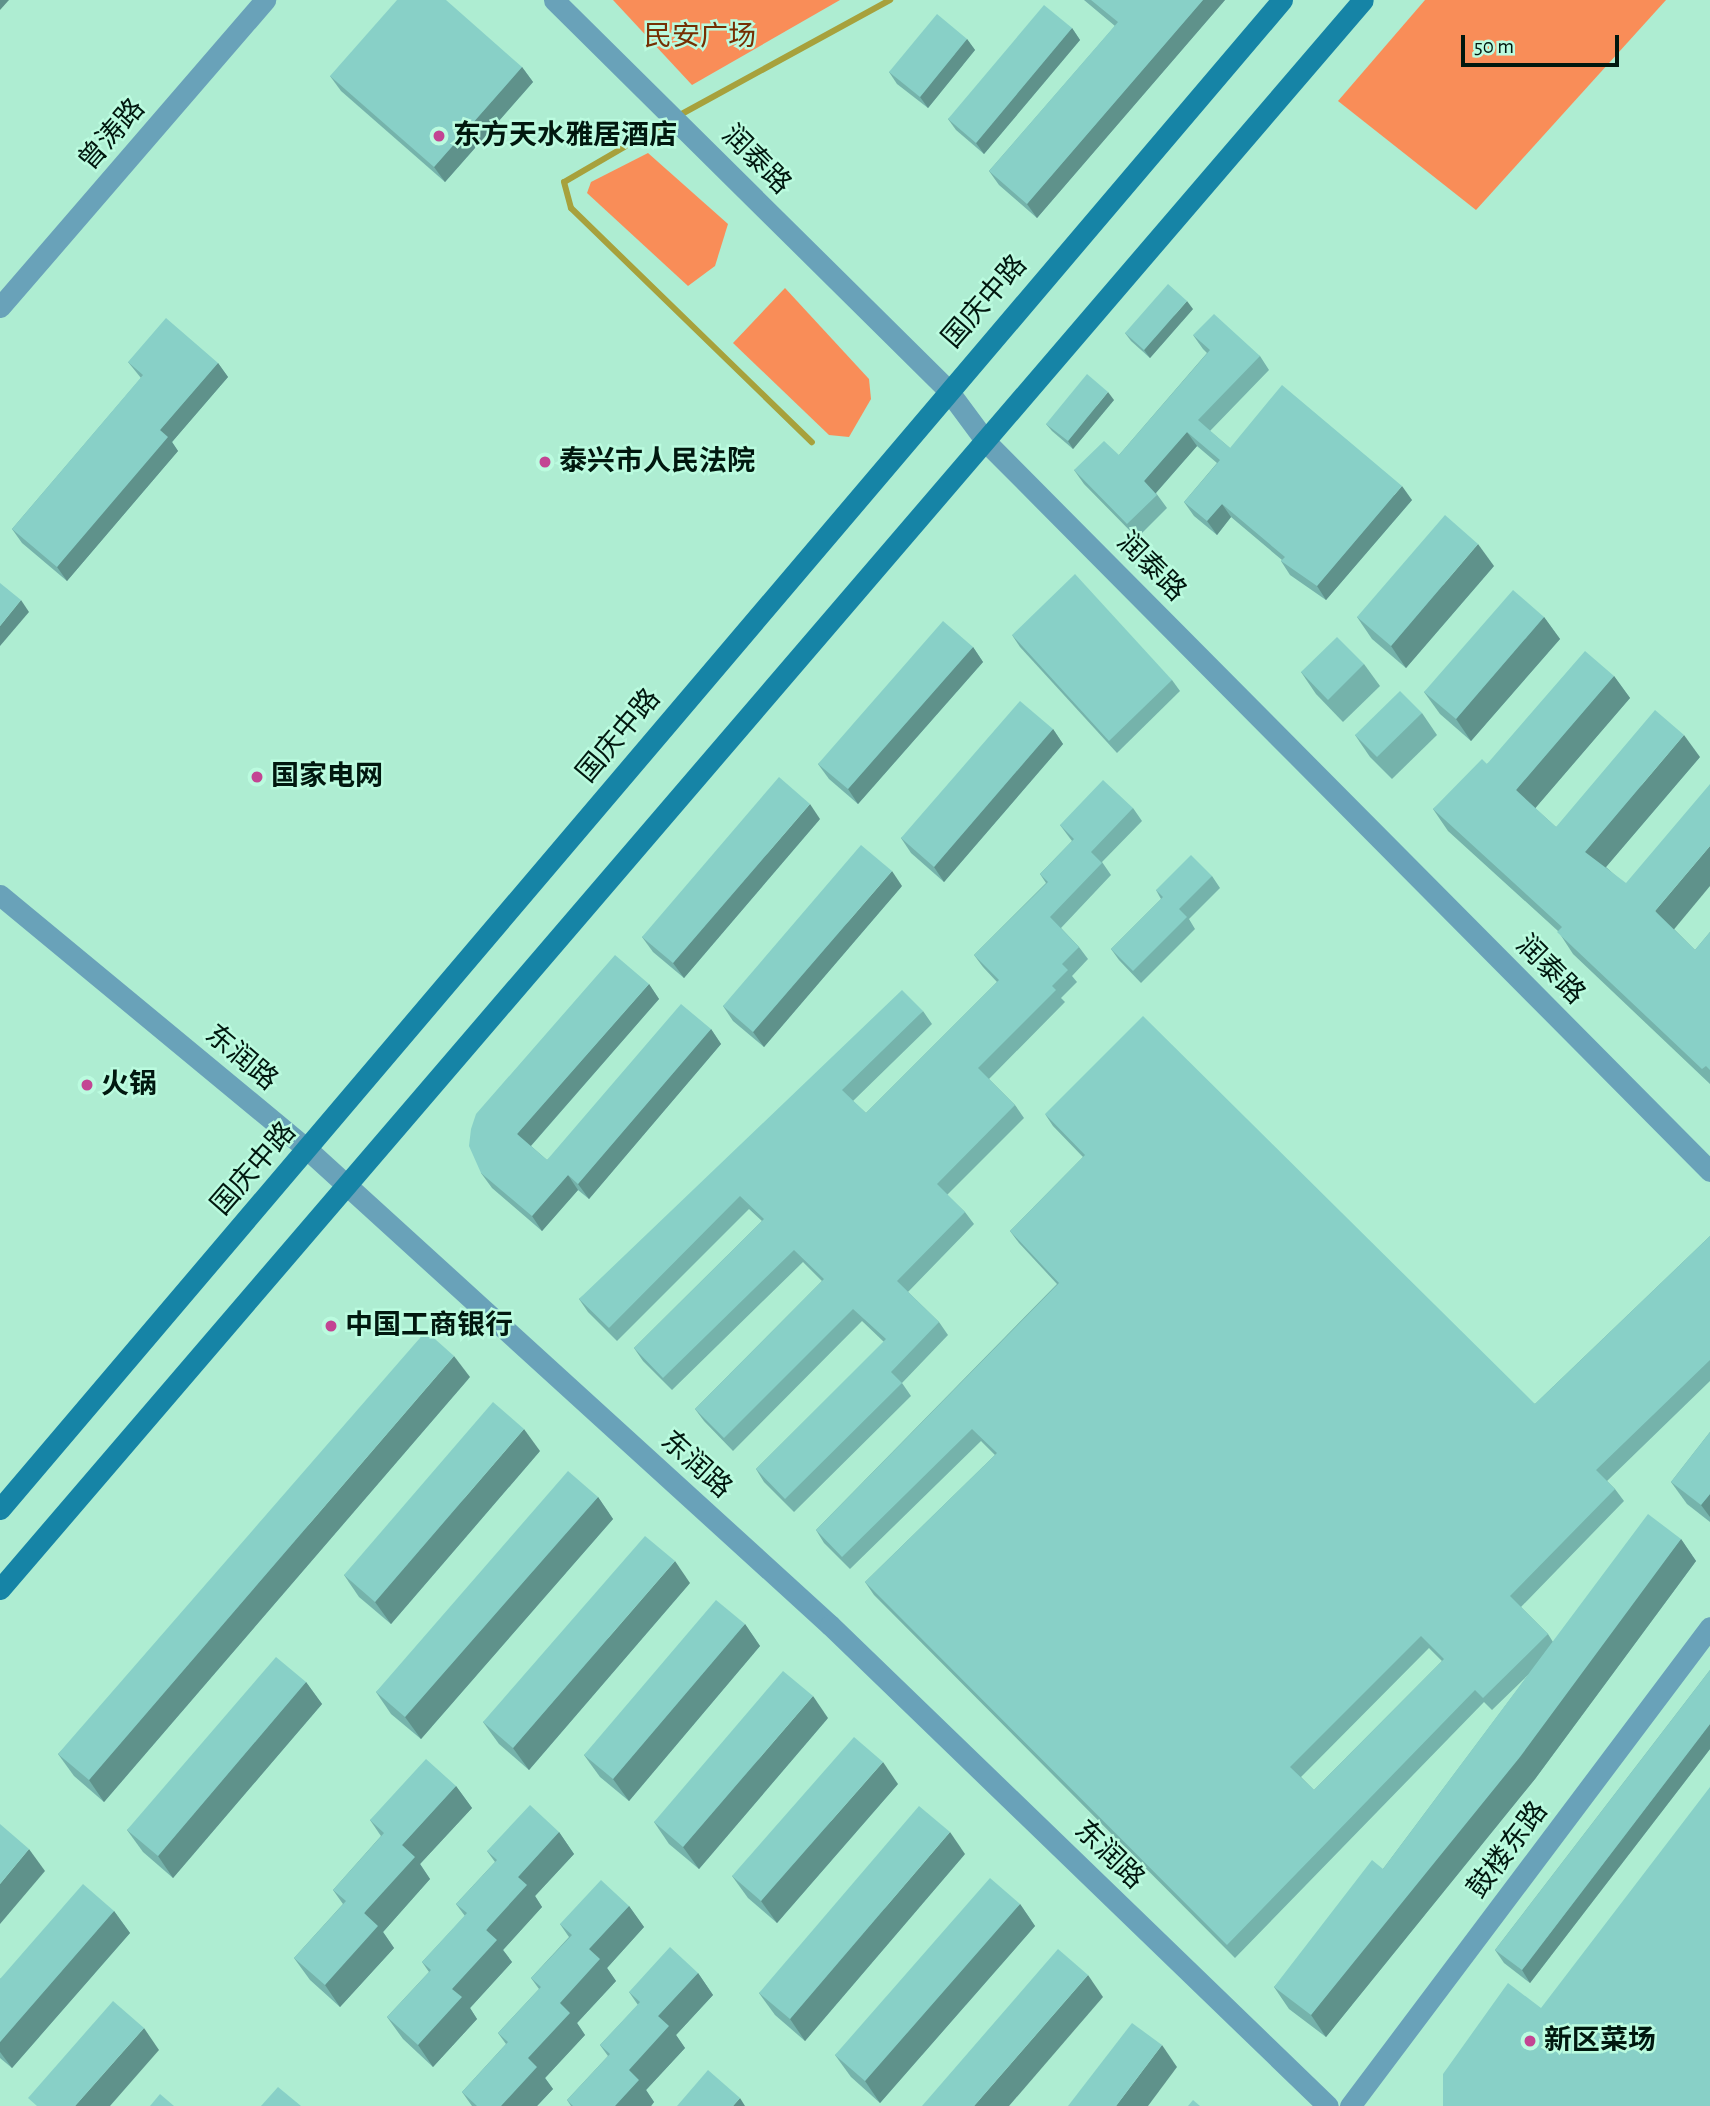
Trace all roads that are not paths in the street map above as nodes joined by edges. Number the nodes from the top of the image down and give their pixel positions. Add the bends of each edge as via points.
1 (265, 0) edge
2 (554, 0) edge
3 (1282, 0) edge
4 (1363, 0) edge
5 (0, 307) edge
6 (947, 389) junction
7 (987, 443) junction
8 (0, 895) edge
9 (308, 1150) junction
10 (1710, 1171) edge
11 (345, 1184) junction
12 (0, 1509) edge
13 (0, 1589) edge
14 (1710, 1627) edge
15 (1328, 2106) edge
16 (1350, 2106) edge

1 - 5 street, 曾涛路
2 - 6 street, 润泰路
3 - 6 main road, 国庆中路
4 - 7 main road
6 - 7 street, 润泰路
6 - 9 main road, 国庆中路
7 - 10 street, 润泰路
7 - 11 main road
8 - 9 street, 东润路
9 - 11 street, 东润路
9 - 12 main road, 国庆中路
11 - 13 main road
11 - 15 street, 东润路 via 830,1625
14 - 16 street, 鼓楼东路

